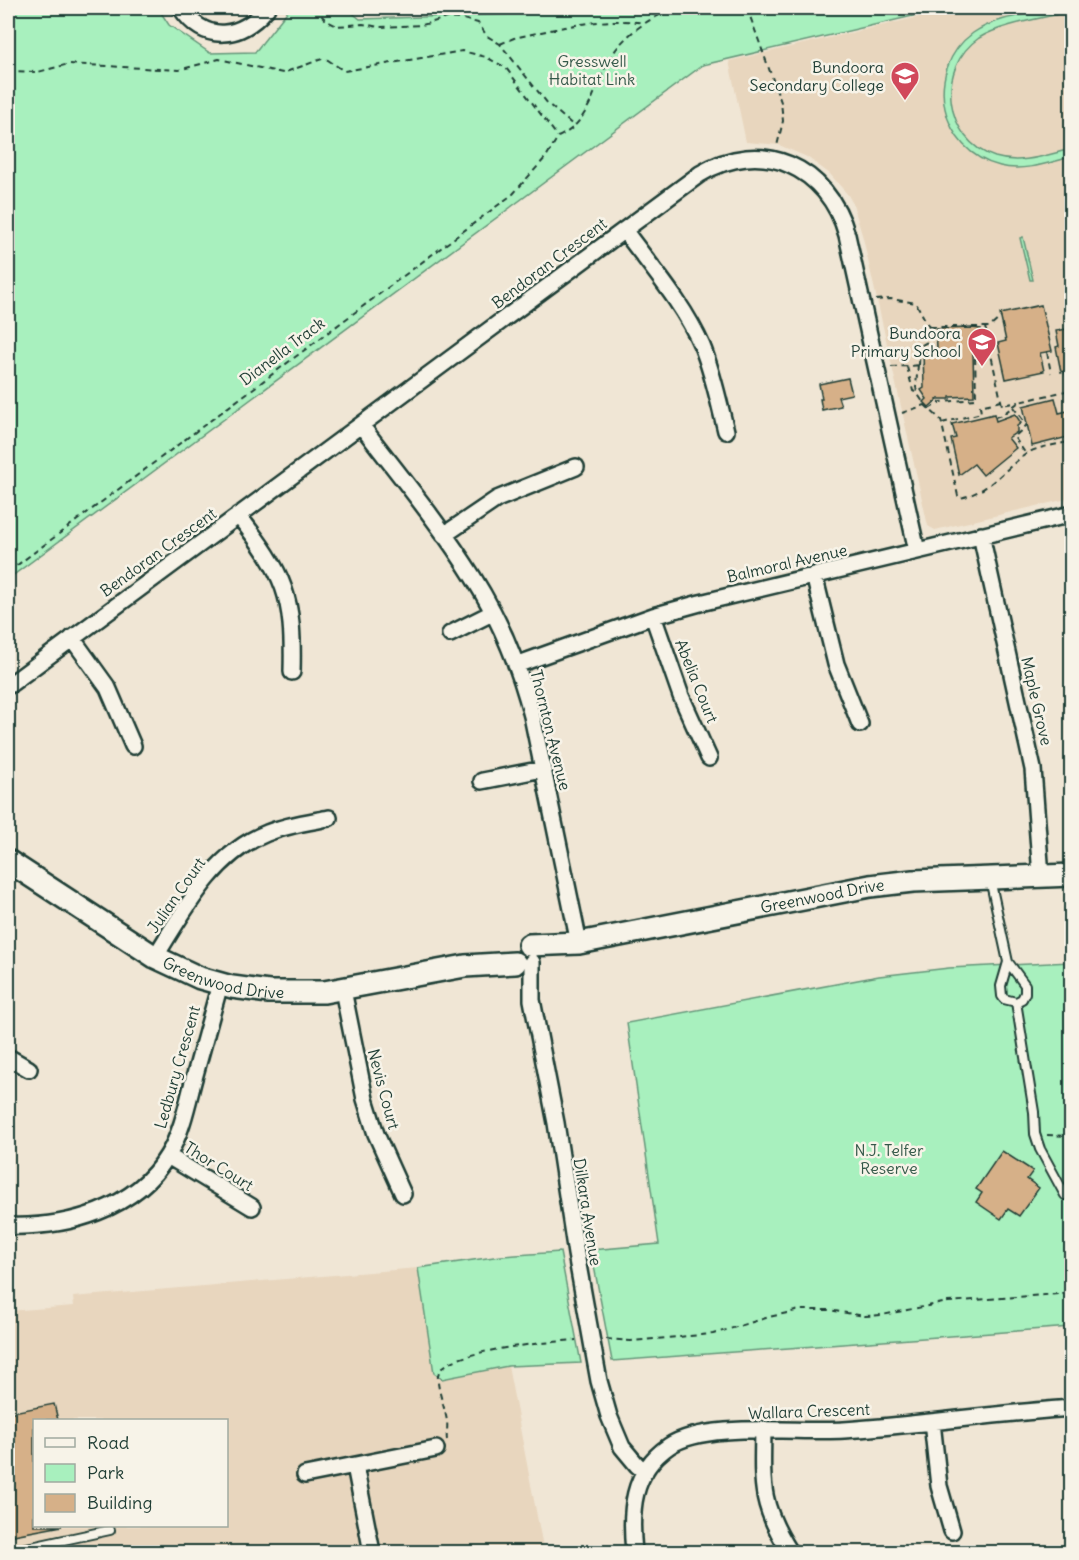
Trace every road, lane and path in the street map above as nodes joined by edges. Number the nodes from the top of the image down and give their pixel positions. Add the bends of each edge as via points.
1 (181, 8) edge
2 (267, 8) edge
3 (314, 8) edge
4 (674, 8) edge
5 (747, 8) edge
6 (644, 23) junction
7 (501, 44) junction
8 (8, 71) edge
9 (574, 126) junction
10 (558, 137) junction
11 (777, 146) dead end
12 (624, 230) junction
13 (876, 300) dead end
14 (1001, 317) dead end
15 (929, 327) junction
16 (985, 327) junction
17 (975, 352) dead end
18 (1047, 352) dead end
19 (920, 365) junction
20 (906, 366) junction
21 (891, 367) dead end
22 (1065, 371) dead end
23 (1052, 373) dead end
24 (1070, 390) junction
25 (918, 393) junction
26 (1001, 401) junction
27 (1019, 402) junction
28 (1071, 402) edge
29 (925, 405) junction
30 (1013, 406) junction
31 (929, 409) junction
32 (901, 413) dead end
33 (995, 417) dead end
34 (942, 423) junction
35 (361, 425) junction
36 (726, 431) dead end
37 (1071, 441) edge
38 (1026, 454) junction
39 (576, 467) dead end
40 (1071, 514) edge
41 (238, 515) junction
42 (444, 535) junction
43 (981, 536) junction
44 (917, 551) junction
45 (8, 572) edge
46 (814, 575) junction
47 (492, 613) junction
48 (652, 616) junction
49 (450, 634) dead end
50 (72, 638) junction
51 (516, 665) junction
52 (292, 672) dead end
53 (8, 686) edge
54 (860, 724) dead end
55 (133, 746) dead end
56 (709, 758) dead end
57 (543, 769) junction
58 (482, 781) dead end
59 (329, 818) dead end
60 (8, 861) edge
61 (1071, 875) edge
62 (1041, 876) junction
63 (990, 877) junction
64 (579, 943) junction
65 (155, 957) junction
66 (523, 957) junction
67 (1008, 962) junction
68 (220, 984) junction
69 (343, 990) junction
70 (1016, 1002) junction
71 (8, 1057) edge
72 (29, 1069) dead end
73 (1035, 1134) junction
74 (1071, 1136) edge
75 (168, 1156) junction
76 (402, 1194) dead end
77 (1065, 1195) dead end
78 (252, 1207) dead end
79 (8, 1227) edge
80 (1071, 1293) edge
81 (592, 1341) junction
82 (1071, 1408) edge
83 (932, 1422) junction
84 (763, 1431) junction
85 (436, 1449) joint
86 (355, 1466) junction
87 (648, 1468) junction
88 (305, 1475) dead end
89 (110, 1530) dead end
90 (952, 1531) dead end
91 (8, 1552) edge
92 (372, 1552) edge
93 (634, 1552) edge
94 (790, 1552) edge

1 - 2 street via 194,24 220,33 246,27
3 - 7 path via 337,26 422,25 447,18 463,19 478,23 487,36
4 - 6 path
5 - 11 path via 781,102 783,121
6 - 7 path via 602,21
6 - 9 path via 609,59 586,111
7 - 9 path via 548,104
8 - 10 path via 38,72 69,64 179,70 219,59 284,73 322,59 344,71 462,51 486,57 506,68
9 - 10 path
10 - 45 path, Dianella Track via 513,194
12 - 35 street, Bendoran Crescent
12 - 36 street via 694,329 709,364
12 - 44 street, Bendoran Crescent via 700,174 735,159 785,162 819,184 835,204 847,235
13 - 15 path via 916,303
14 - 16 path
15 - 16 path
15 - 19 path via 929,341 920,346
16 - 26 path
17 - 31 path via 976,399 941,402
18 - 23 path
19 - 20 path
19 - 25 path
20 - 21 path
20 - 25 path via 913,392
22 - 24 path
24 - 27 path
24 - 28 path
25 - 29 path
26 - 27 path via 1002,405
26 - 34 path via 980,406 981,413
27 - 30 path
29 - 31 path
29 - 32 path
30 - 33 path
30 - 38 path via 1027,425 1014,437
31 - 34 path
34 - 38 path via 960,498 983,490
35 - 41 street, Bendoran Crescent
35 - 42 street, Thornton Avenue
37 - 38 path
39 - 42 street via 497,498
40 - 43 street, Balmoral Avenue
41 - 50 street, Bendoran Crescent
41 - 52 street via 274,565 287,596 293,626
42 - 47 street, Thornton Avenue via 473,576
43 - 44 street, Balmoral Avenue
43 - 62 street, Maple Grove via 1033,769
44 - 46 street, Balmoral Avenue
46 - 48 street, Balmoral Avenue
46 - 54 street via 836,664
47 - 49 street
47 - 51 street, Thornton Avenue
48 - 51 street, Balmoral Avenue
48 - 56 street, Abelia Court
50 - 53 street, Bendoran Crescent
50 - 55 street via 108,688
51 - 57 street, Thornton Avenue
57 - 58 street
57 - 64 street, Thornton Avenue
59 - 65 street, Julian Court via 264,834 226,858 206,880
60 - 65 street, Greenwood Drive
61 - 62 street, Greenwood Drive
62 - 63 street, Greenwood Drive
63 - 64 street, Greenwood Drive via 870,886
63 - 67 lane
64 - 66 street, Greenwood Drive
65 - 68 street, Greenwood Drive
66 - 69 street, Greenwood Drive
66 - 81 street, Dilkara Avenue via 556,1123
67 - 70 lane via 1026,989
67 - 70 lane via 1000,990 1004,999
68 - 69 street, Greenwood Drive via 277,993
68 - 75 street, Ledbury Crescent via 184,1116
69 - 76 street, Nevis Court via 368,1109
70 - 73 lane
71 - 72 street
73 - 74 path
73 - 77 lane
75 - 78 street, Thor Court
75 - 79 street, Ledbury Crescent via 145,1183 112,1206 66,1221
80 - 81 path via 948,1302 882,1315 800,1310 713,1334
81 - 85 path via 524,1345 449,1362 438,1378 448,1446
81 - 87 street, Dilkara Avenue via 599,1381 614,1428
82 - 83 street, Wallara Crescent
83 - 84 street, Wallara Crescent via 844,1430
83 - 90 street via 939,1486
84 - 87 street, Wallara Crescent via 690,1436 668,1447
84 - 94 street via 764,1497 772,1523
85 - 86 street
86 - 88 street
86 - 92 street
87 - 93 street, Wallara Crescent via 632,1508
89 - 91 lane

